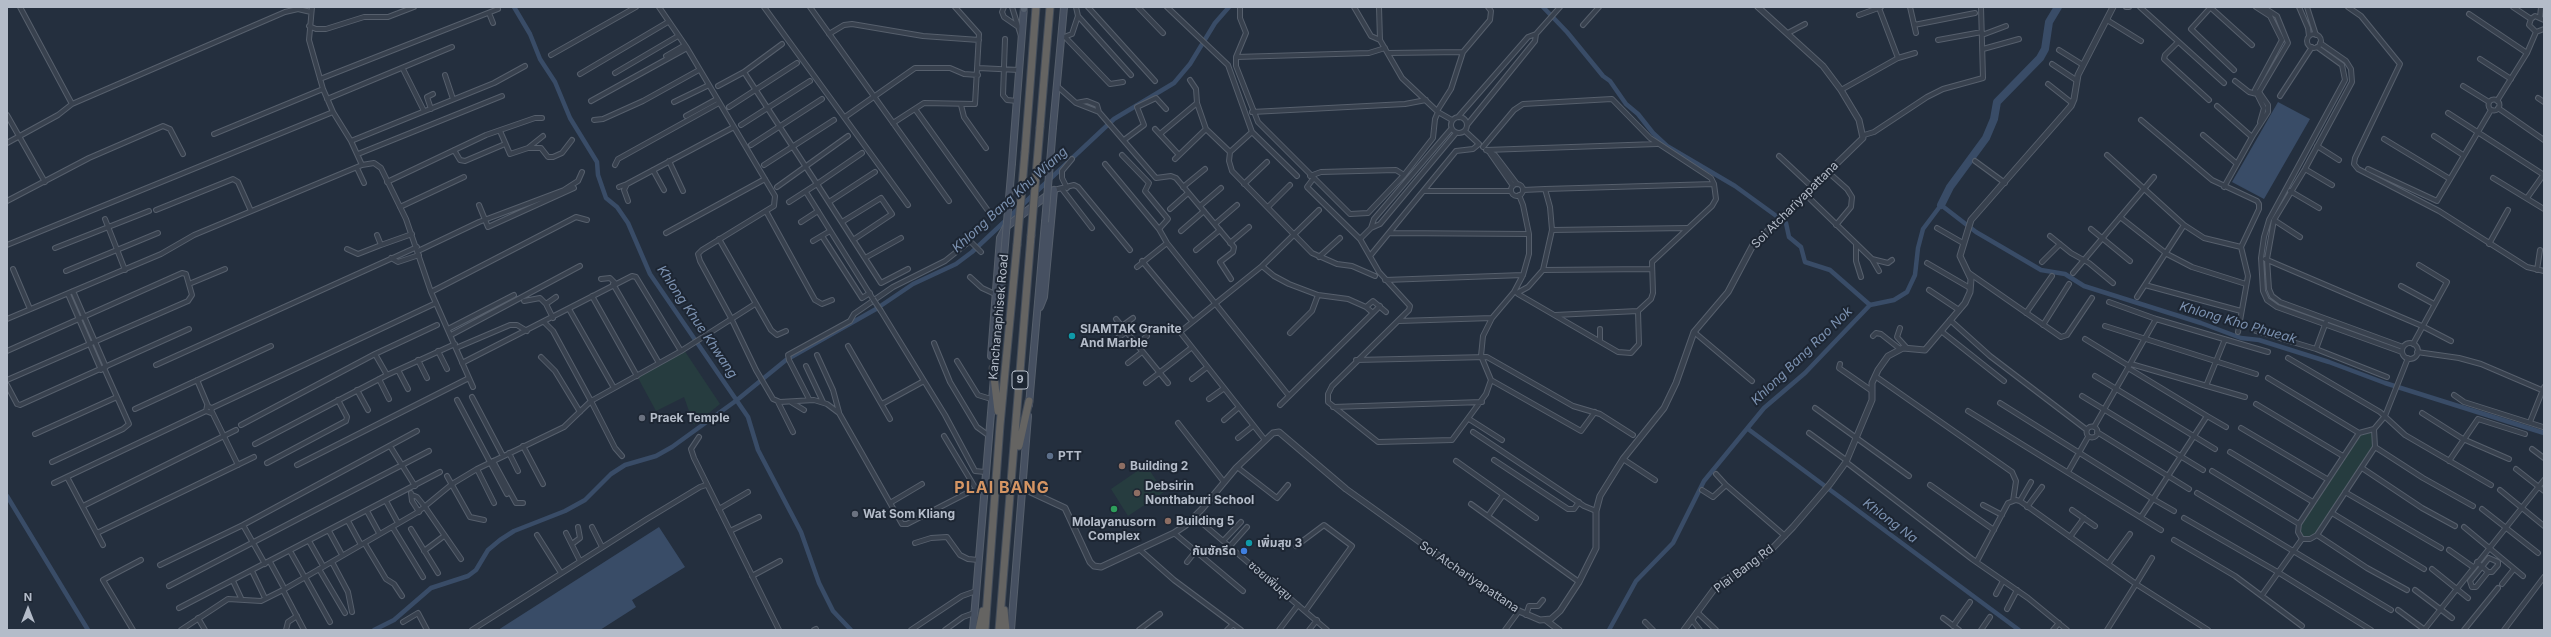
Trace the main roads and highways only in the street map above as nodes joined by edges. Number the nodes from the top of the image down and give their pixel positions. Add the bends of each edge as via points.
1 (1036, 7) edge
2 (1050, 7) edge
3 (1064, 7) edge
4 (1024, 8) edge
5 (1038, 310) junction
6 (993, 367) junction
7 (1029, 401) junction
8 (1000, 425) junction
9 (1012, 473) junction
10 (1002, 590) junction
11 (987, 599) junction
12 (973, 630) edge
13 (979, 630) edge
14 (985, 630) edge
15 (999, 630) edge
16 (1006, 630) edge
17 (1011, 630) edge

1 - 8 highway, Kanchanaphisek Road / 9, bridge
2 - 9 highway, Kanchanaphisek Road / 9, bridge
3 - 5 main road, bridge via 1064,37 1053,127
4 - 6 main road, bridge
5 - 6 main road via 1044,297 1054,190 1002,233 991,346
5 - 7 main road
6 - 8 highway
6 - 12 main road
7 - 9 highway
7 - 17 main road
8 - 11 highway, Kanchanaphisek Road / 9
9 - 10 highway, Kanchanaphisek Road / 9
10 - 15 highway, Kanchanaphisek Road / 9
10 - 16 highway
11 - 13 highway
11 - 14 highway, Kanchanaphisek Road / 9

